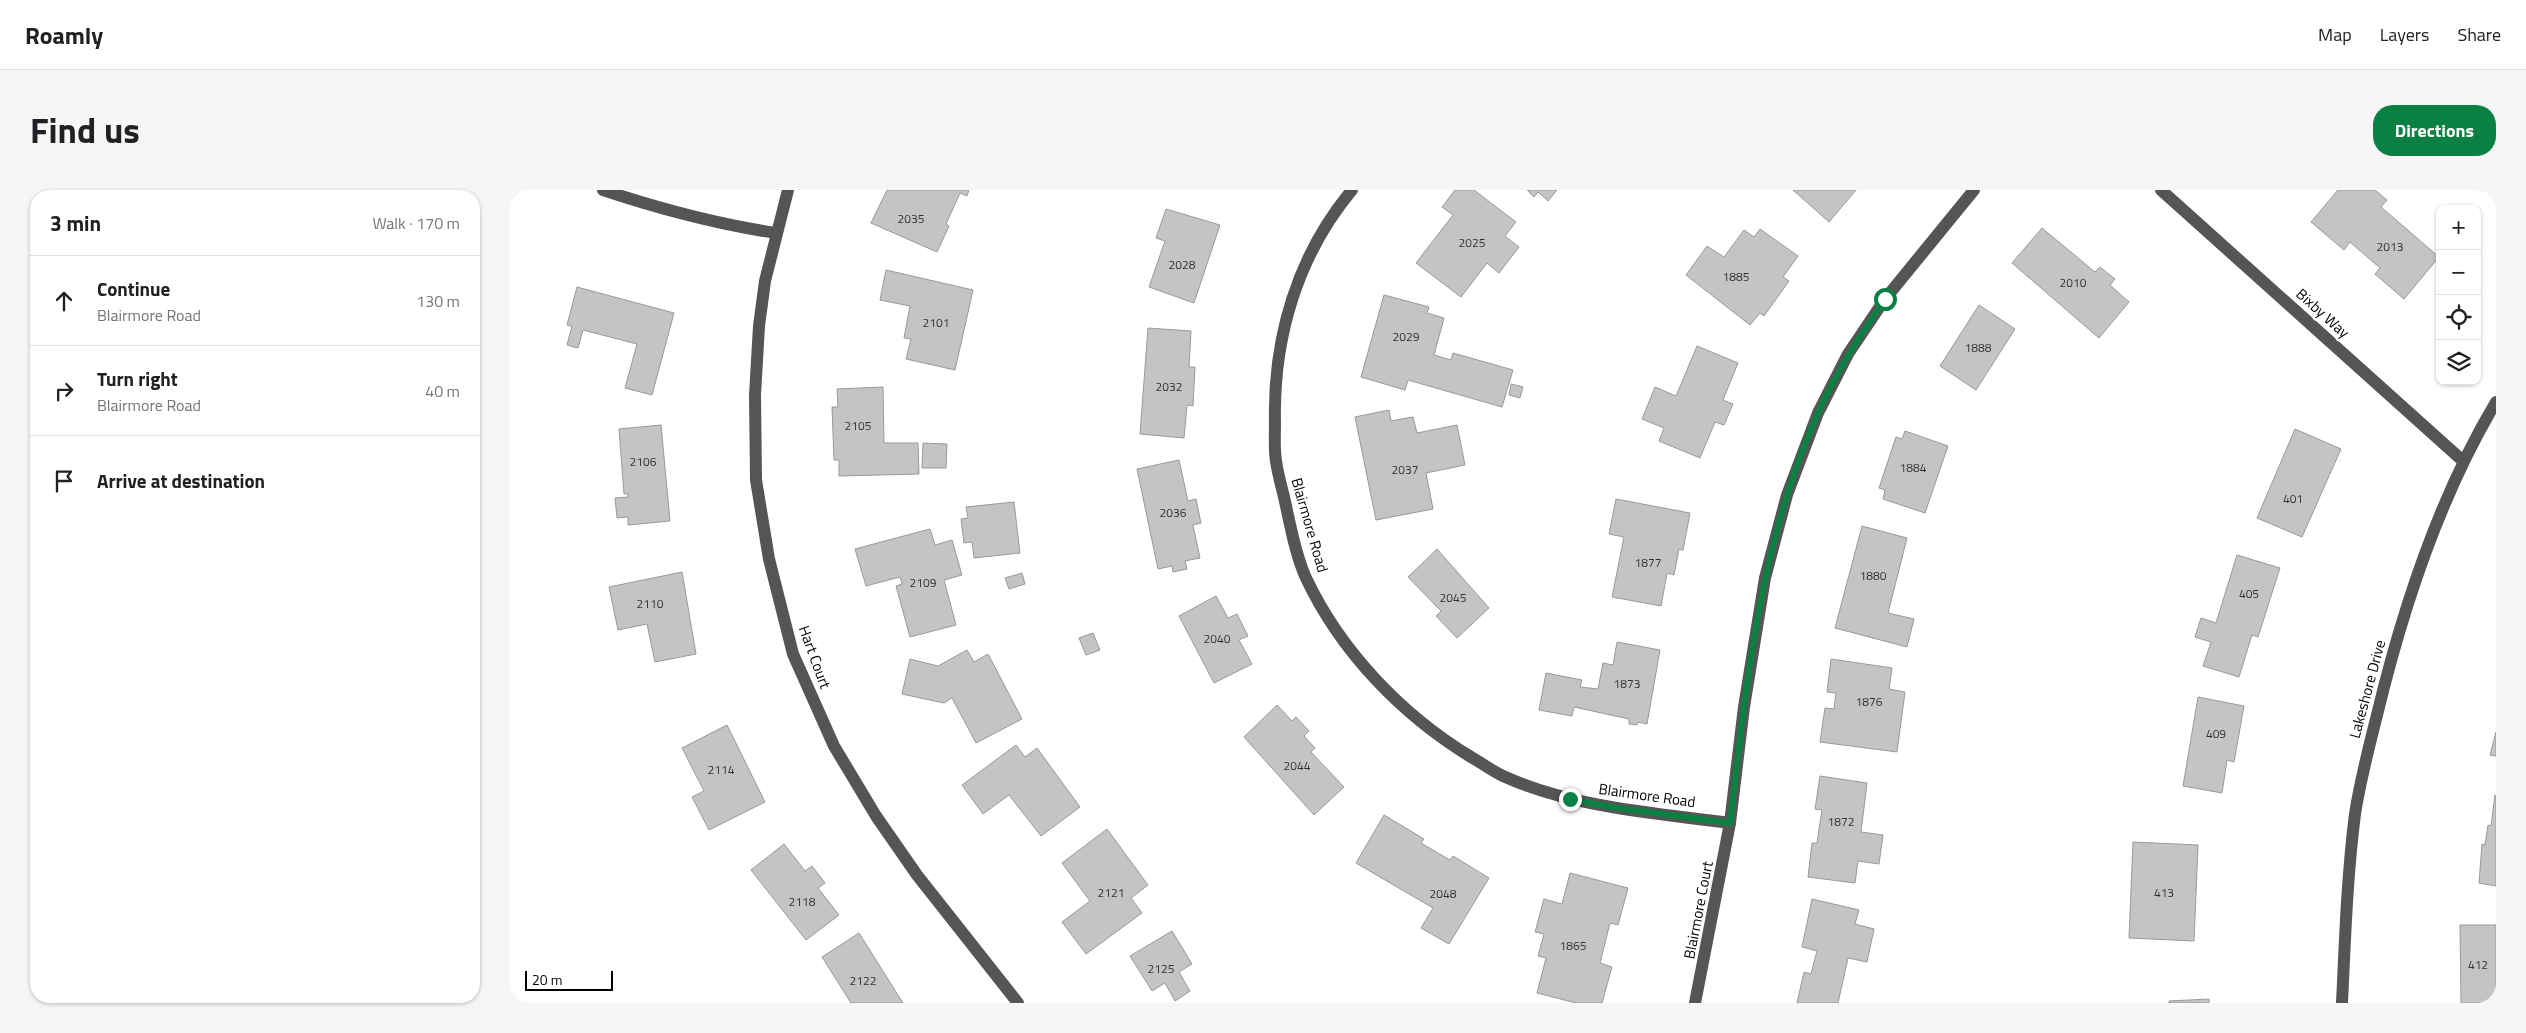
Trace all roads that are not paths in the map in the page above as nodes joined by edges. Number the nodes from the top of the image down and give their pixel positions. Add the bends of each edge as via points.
1 (604, 190) edge
2 (788, 190) edge
3 (1352, 190) edge
4 (1974, 190) edge
5 (2161, 190) edge
6 (776, 234) junction
7 (2496, 402) edge
8 (2463, 461) junction
9 (1730, 823) junction
10 (1018, 1003) edge
11 (1696, 1003) edge
12 (2342, 1003) edge

1 - 6 street via 732,227
2 - 6 street, Hart Court
3 - 9 street, Blairmore Road via 1310,251 1291,297 1279,350 1275,402 1276,460 1289,521 1306,577 1339,633 1362,665 1394,700 1449,744 1503,776 1570,799
4 - 9 street via 1885,299 1848,354 1818,413 1787,494 1766,578 1744,708
5 - 8 street, Bixby Way
6 - 10 street, Hart Court via 759,326 755,395 756,480 769,559 793,654 834,746 876,816 917,875
7 - 8 street, Lakeshore Drive
8 - 12 street, Lakeshore Drive via 2422,562 2389,666 2370,740 2355,814
9 - 11 street, Blairmore Court

